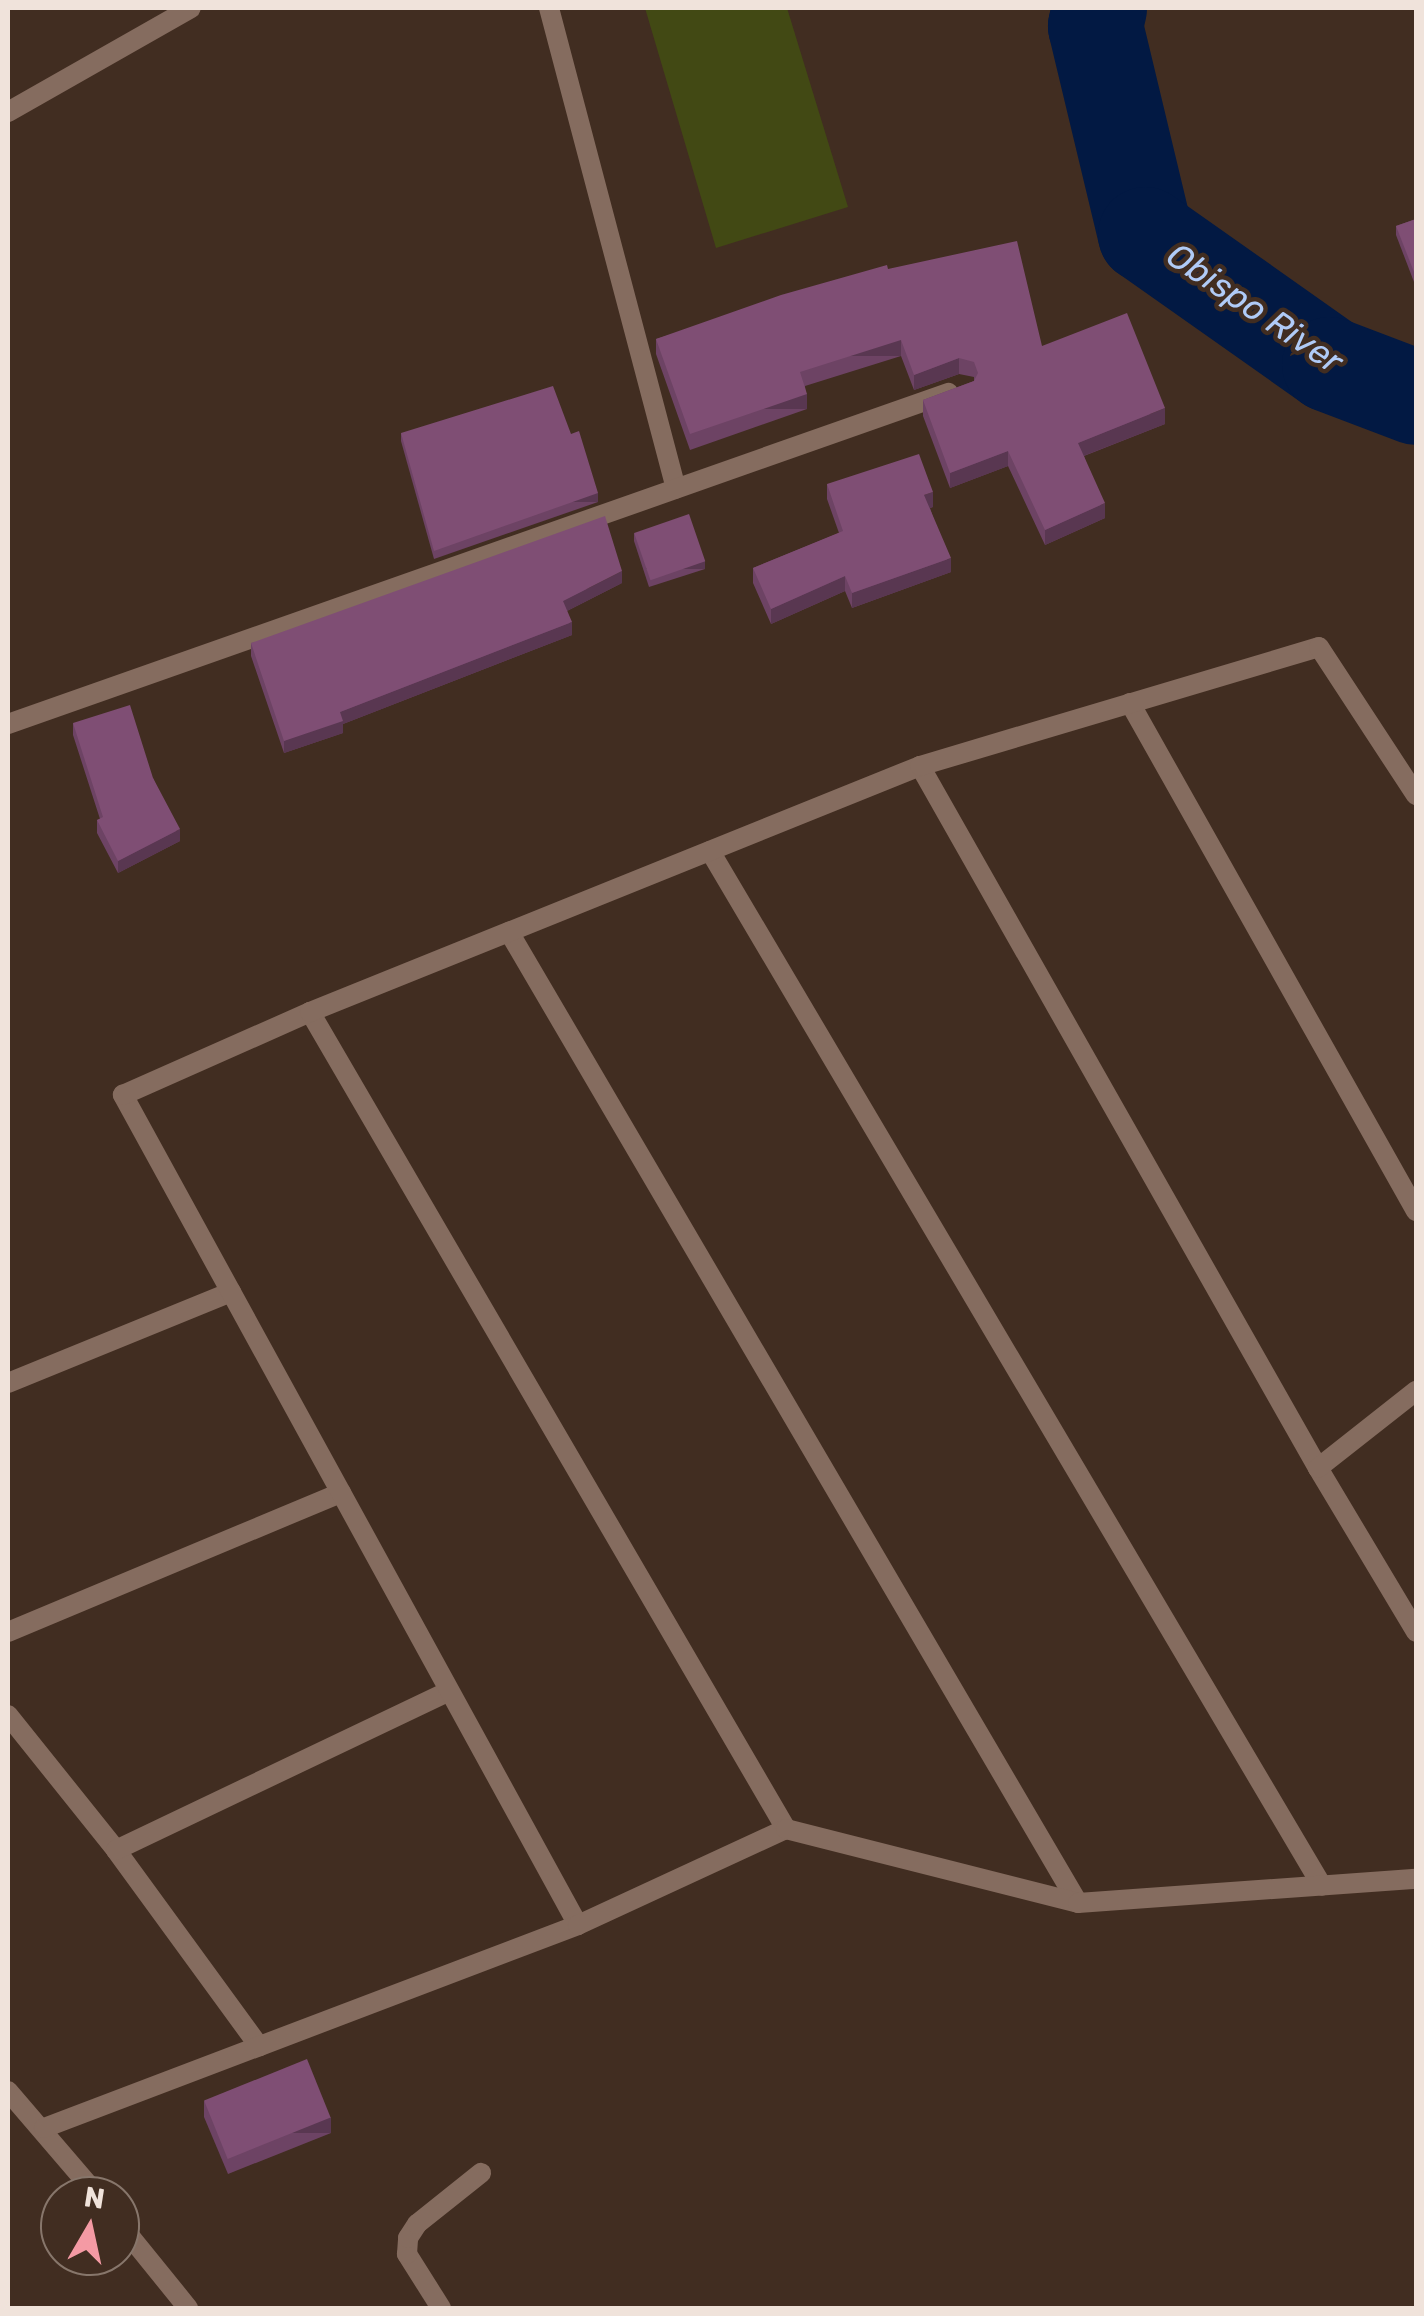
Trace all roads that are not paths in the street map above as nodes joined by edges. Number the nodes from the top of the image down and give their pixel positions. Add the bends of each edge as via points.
1 (191, 8) edge
2 (548, 8) edge
3 (8, 112) edge
4 (964, 387) edge
5 (676, 488) junction
6 (1130, 703) junction
7 (8, 724) edge
8 (920, 766) junction
9 (1416, 795) edge
10 (710, 851) junction
11 (509, 932) junction
12 (310, 1012) junction
13 (1416, 1211) edge
14 (231, 1292) junction
15 (8, 1383) edge
16 (1416, 1391) edge
17 (1318, 1468) junction
18 (341, 1493) junction
19 (8, 1632) edge
20 (1416, 1632) edge
21 (449, 1691) junction
22 (8, 1715) edge
23 (786, 1829) junction
24 (116, 1850) junction
25 (1416, 1879) edge
26 (1322, 1886) junction
27 (1078, 1903) junction
28 (578, 1925) junction
29 (259, 2046) junction
30 (8, 2091) edge
31 (44, 2128) junction
32 (481, 2173) dead end
33 (82, 2176) edge
34 (140, 2249) edge
35 (188, 2308) edge
36 (442, 2308) edge

1 - 3 street
2 - 5 street
4 - 5 street
5 - 7 street
6 - 8 street
6 - 9 street via 1319,647
6 - 13 street
8 - 10 street
8 - 17 street
10 - 11 street
10 - 26 street
11 - 12 street
11 - 27 street
12 - 14 street via 123,1096
12 - 23 street
14 - 15 street
14 - 18 street
16 - 17 street
17 - 20 street
18 - 19 street
18 - 21 street
21 - 24 street
21 - 28 street
22 - 24 street
23 - 27 street
23 - 28 street
24 - 29 street
25 - 26 street
26 - 27 street
28 - 29 street
29 - 31 street
30 - 31 street
31 - 33 street
32 - 36 street via 408,2238 407,2254
34 - 35 street

